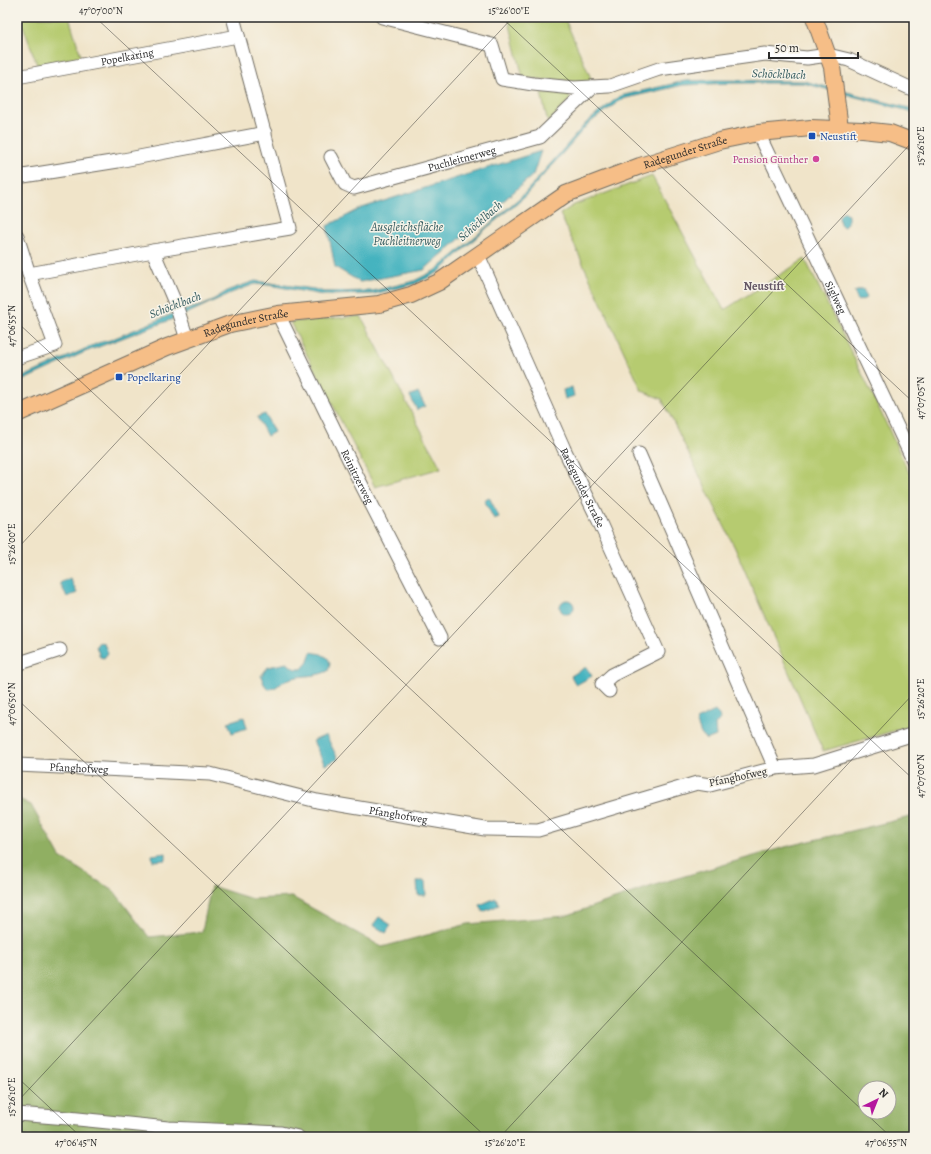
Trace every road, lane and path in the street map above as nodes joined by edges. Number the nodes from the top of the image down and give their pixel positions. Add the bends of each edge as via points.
1 (233, 17) edge
2 (382, 17) edge
3 (814, 17) edge
4 (238, 36) junction
5 (828, 55) junction
6 (17, 77) edge
7 (592, 87) junction
8 (914, 90) edge
9 (840, 128) junction
10 (265, 133) junction
11 (758, 133) junction
12 (914, 142) edge
13 (331, 157) dead end
14 (17, 177) edge
15 (17, 236) edge
16 (153, 251) junction
17 (478, 255) junction
18 (29, 274) junction
19 (278, 314) junction
20 (185, 333) junction
21 (19, 358) dead end
22 (17, 414) edge
23 (639, 454) dead end
24 (914, 462) edge
25 (440, 638) dead end
26 (60, 650) dead end
27 (17, 664) edge
28 (609, 691) dead end
29 (914, 734) edge
30 (17, 765) edge
31 (774, 768) junction
32 (17, 1114) edge
33 (298, 1137) edge

1 - 4 street
2 - 7 street via 492,45 502,78 533,84
3 - 5 main road
4 - 6 street, Popelkaring
4 - 10 street
5 - 7 street via 807,58 765,54 659,69 610,86
5 - 8 street via 849,60
5 - 9 main road
7 - 13 street, Puchleitnerweg via 540,137 354,188 345,184
9 - 11 main road, Radegunder Straße
9 - 12 main road, Radegunder Straße via 890,133
10 - 14 street
10 - 16 street via 290,228
11 - 17 main road, Radegunder Straße via 719,141 640,166 566,194
11 - 24 street, Siglweg
15 - 18 street
16 - 18 street
16 - 20 street
17 - 19 main road, Radegunder Straße via 439,282 397,300 356,307
17 - 28 street, Radegunder Straße via 564,450 658,652 612,675 602,684
18 - 21 street via 55,345
19 - 20 main road, Radegunder Straße
19 - 25 street, Reinitzerweg
20 - 22 main road, Radegunder Straße
23 - 31 street, Pfanghofweg
26 - 27 street
29 - 31 street, Pfanghofweg via 814,765
30 - 31 street, Pfanghofweg via 210,774 317,801 485,829 530,830 697,784 710,785
32 - 33 street via 168,1128 281,1133

